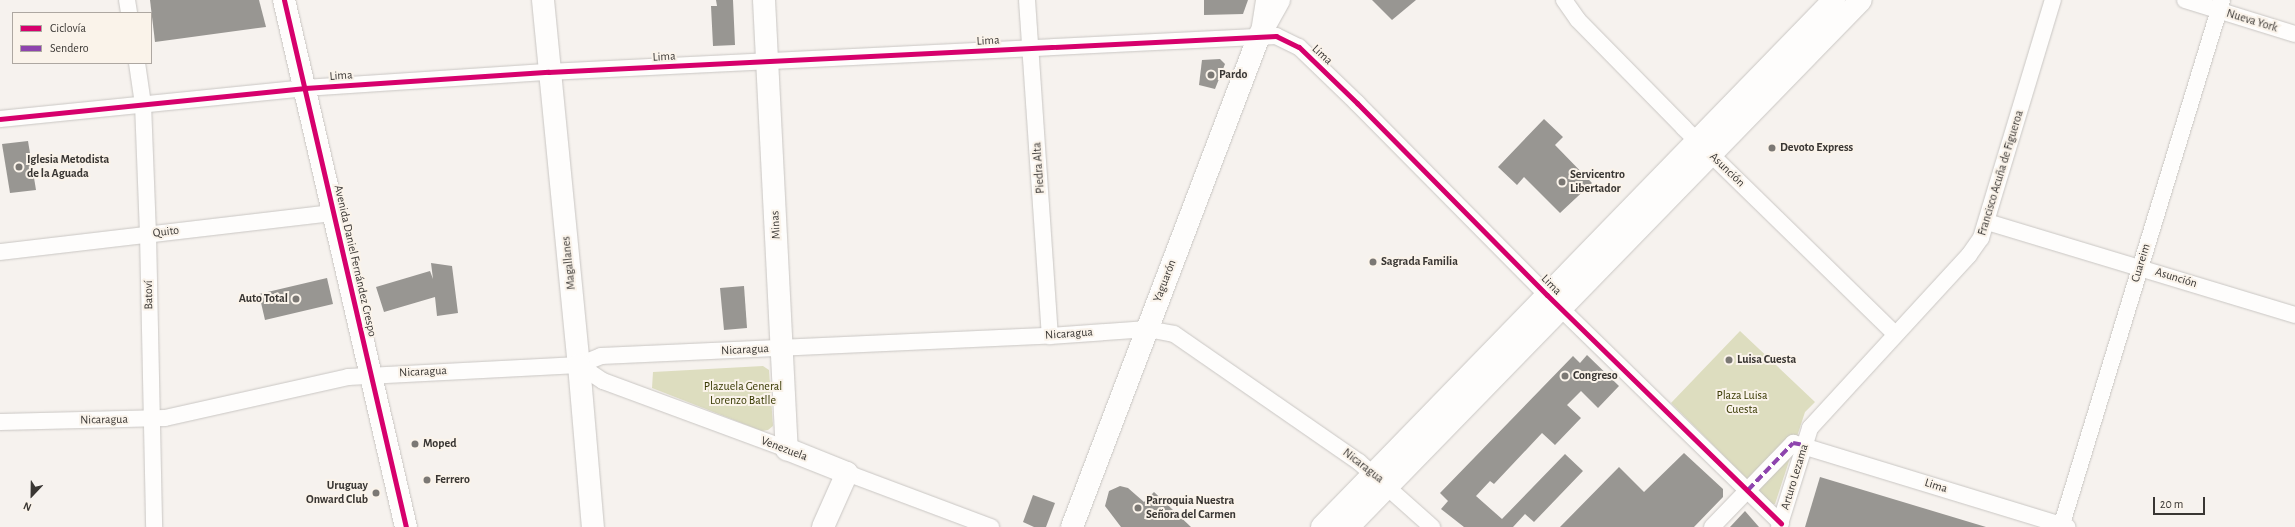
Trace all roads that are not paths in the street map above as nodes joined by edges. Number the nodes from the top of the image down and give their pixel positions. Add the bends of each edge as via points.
1 (127, 0) edge
2 (284, 0) edge
3 (542, 0) edge
4 (764, 0) edge
5 (1027, 0) edge
6 (1264, 0) edge
7 (1279, 0) edge
8 (1564, 0) edge
9 (1834, 0) edge
10 (1861, 0) edge
11 (2053, 0) edge
12 (2185, 0) edge
13 (2220, 5) edge
14 (129, 12) edge
15 (2295, 34) edge
16 (1259, 36) junction
17 (1031, 48) junction
18 (768, 62) junction
19 (137, 64) edge
20 (548, 72) junction
21 (305, 88) junction
22 (143, 104) junction
23 (0, 119) edge
24 (1704, 148) junction
25 (333, 213) junction
26 (1987, 222) junction
27 (148, 234) junction
28 (0, 252) edge
29 (2140, 267) junction
30 (1554, 302) junction
31 (2295, 315) edge
32 (1148, 329) junction
33 (1895, 334) junction
34 (1050, 336) junction
35 (782, 348) junction
36 (579, 365) junction
37 (372, 375) junction
38 (152, 418) junction
39 (0, 422) edge
40 (1810, 428) joint
41 (1804, 445) junction
42 (787, 449) junction
43 (847, 474) junction
44 (1381, 480) junction
45 (1748, 490) junction
46 (1780, 525) edge
47 (2063, 526) edge
48 (154, 527) edge
49 (406, 527) edge
50 (593, 527) edge
51 (823, 527) edge
52 (991, 527) edge
53 (1072, 527) edge
54 (1322, 527) edge
55 (1348, 527) edge
56 (1432, 527) edge
57 (1712, 527) edge

1 - 14 street
2 - 21 street, Avenida Daniel Fernández Crespo
3 - 20 street, Magallanes
4 - 18 street, Minas
5 - 17 street, Piedra Alta
6 - 16 street, Yaguarón
7 - 16 street, Yaguarón
8 - 24 street, Asunción via 1578,20
9 - 24 street
10 - 24 street
11 - 26 street, Francisco Acuña de Figueroa
12 - 13 street, Nueva York
13 - 15 street, Nueva York
13 - 29 street, Cuareim
16 - 17 street, Lima
16 - 30 street, Lima via 1276,36 1299,47
16 - 32 street, Yaguarón
17 - 18 street, Lima
17 - 34 street, Piedra Alta
18 - 20 street, Lima
18 - 35 street, Minas
19 - 22 street, Batoví
20 - 21 street, Lima
20 - 36 street, Magallanes
21 - 22 street, Lima
21 - 25 street, Avenida Daniel Fernández Crespo
22 - 23 street, Lima
22 - 27 street, Batoví
24 - 30 street
24 - 33 street, Asunción
25 - 27 street, Quito
25 - 37 street, Avenida Daniel Fernández Crespo
26 - 29 street, Asunción
26 - 33 street, Francisco Acuña de Figueroa via 1981,238 1969,255
27 - 28 street, Quito
27 - 38 street, Batoví
29 - 31 street, Asunción
29 - 47 street, Cuareim
30 - 44 street
30 - 45 street, Lima
32 - 34 street, Nicaragua
32 - 44 street, Nicaragua via 1174,334
32 - 53 street, Yaguarón
33 - 40 street, Francisco Acuña de Figueroa
34 - 35 street, Nicaragua
35 - 36 street, Nicaragua via 601,356
35 - 42 street, Minas
36 - 37 street, Nicaragua
36 - 42 street, Venezuela via 603,381
36 - 50 street, Magallanes
37 - 38 street, Nicaragua via 348,377 165,418
37 - 49 street, Avenida Daniel Fernández Crespo
38 - 39 street, Nicaragua
38 - 48 street, Batoví
40 - 41 street, Arturo Lezama
41 - 45 street via 1794,443
41 - 46 street, Arturo Lezama
41 - 47 street, Lima
42 - 43 street, Venezuela
43 - 51 street
43 - 52 street, Venezuela
44 - 54 street
44 - 55 street
44 - 56 street, Nicaragua
45 - 46 street, Lima
45 - 57 street

